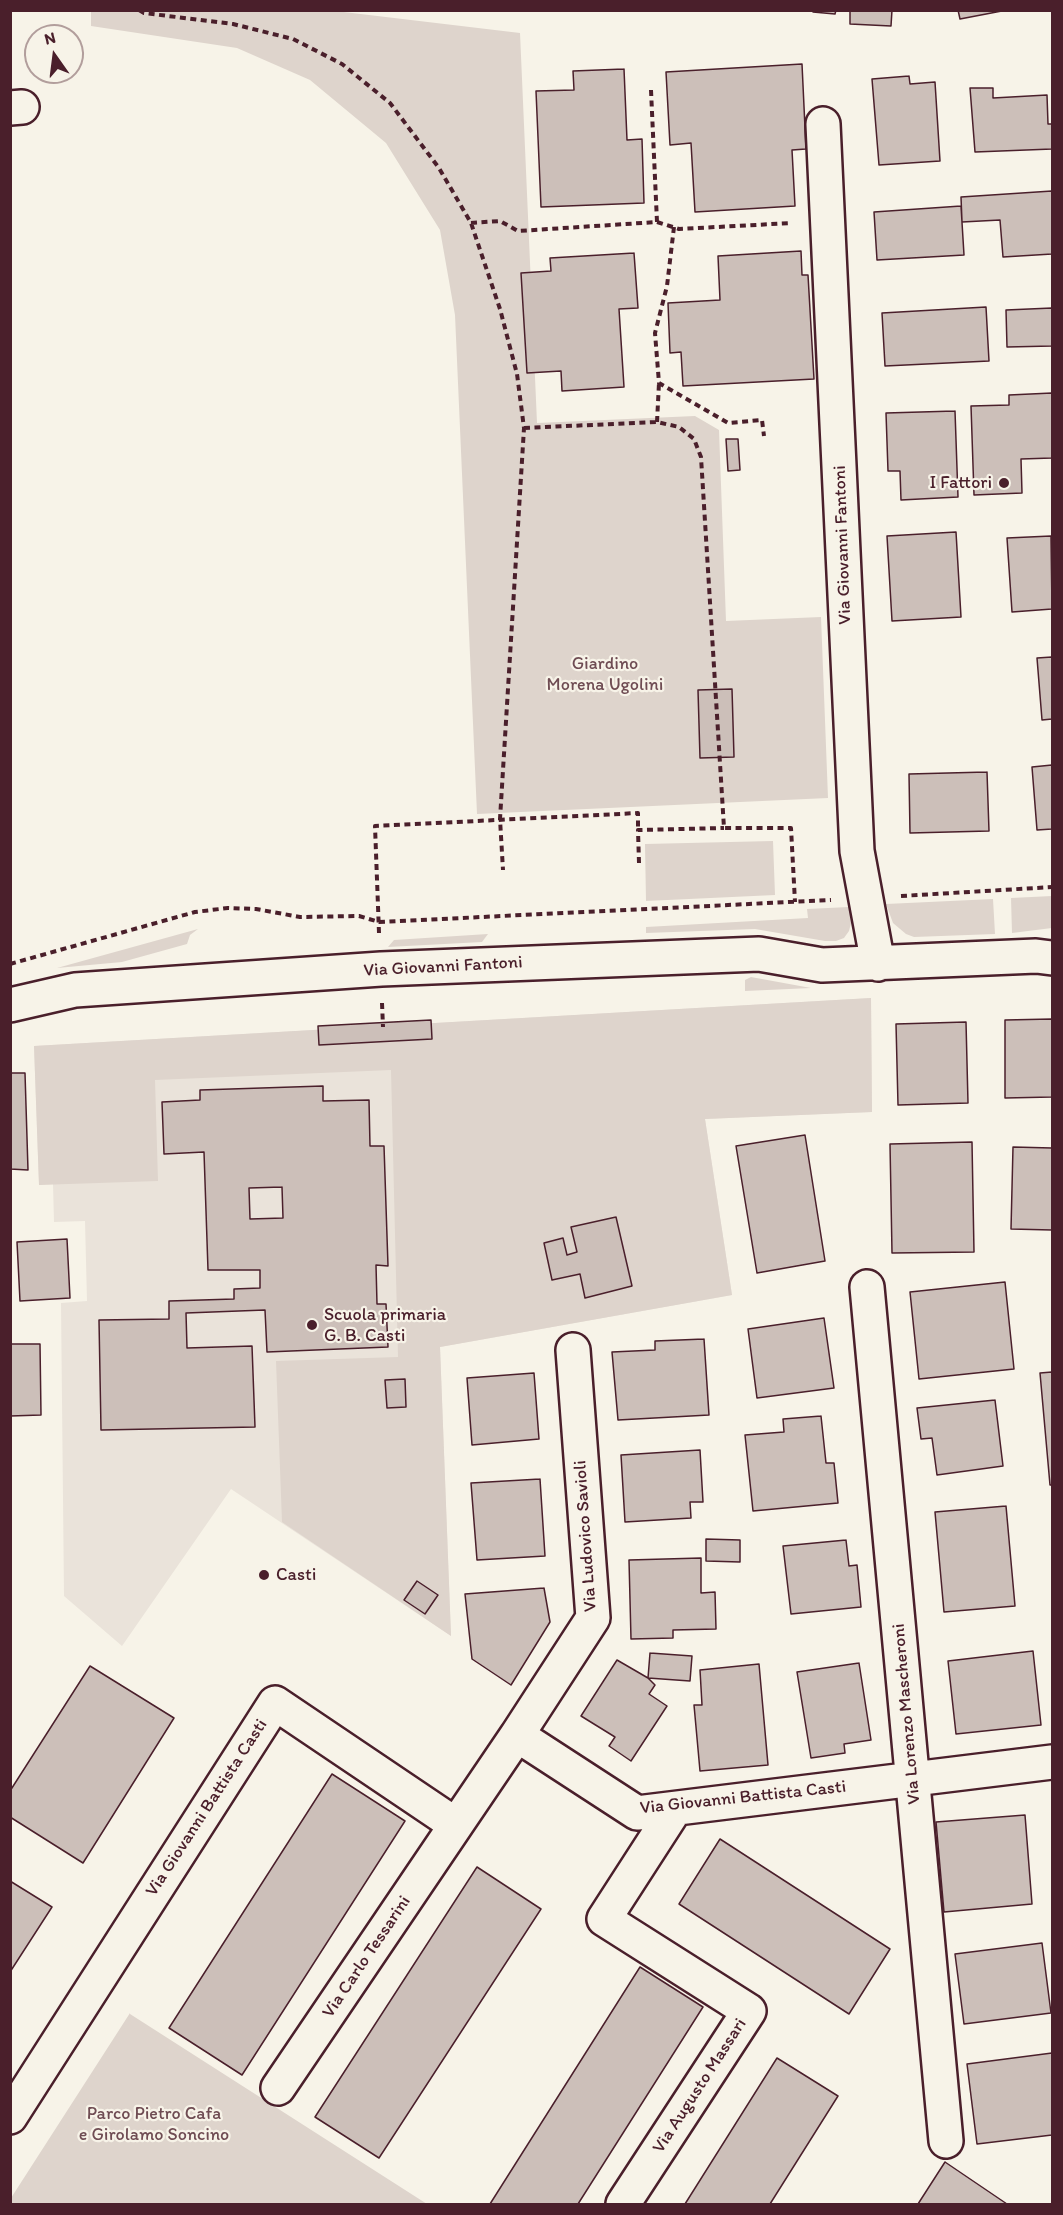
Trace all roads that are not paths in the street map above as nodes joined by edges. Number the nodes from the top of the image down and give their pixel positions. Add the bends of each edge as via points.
1 (823, 124) dead end
2 (1047, 954) edge
3 (878, 964) junction
4 (10, 1005) edge
5 (867, 1287) dead end
6 (573, 1350) dead end
7 (517, 1736) junction
8 (1053, 1762) edge
9 (912, 1778) junction
10 (675, 1809) junction
11 (456, 1826) junction
12 (278, 2088) dead end
13 (10, 2117) edge
14 (946, 2141) dead end
15 (623, 2205) edge

1 - 3 street, Via Giovanni Fantoni via 857,851
2 - 3 street, Via Giovanni Fantoni
3 - 4 street, Via Giovanni Fantoni via 822,965 759,954 393,969 75,990
5 - 9 street, Via Lorenzo Mascheroni
6 - 7 street, Via Ludovico Savioli via 593,1618
7 - 10 street, Via Giovanni Battista Casti via 637,1813
7 - 11 street
8 - 9 street, Via Giovanni Battista Casti
9 - 10 street, Via Giovanni Battista Casti
9 - 14 street, Via Lorenzo Mascheroni
10 - 15 street, Via Augusto Massari via 604,1918 749,2011
11 - 12 street, Via Carlo Tessarini
11 - 13 street, Via Giovanni Battista Casti via 275,1703

